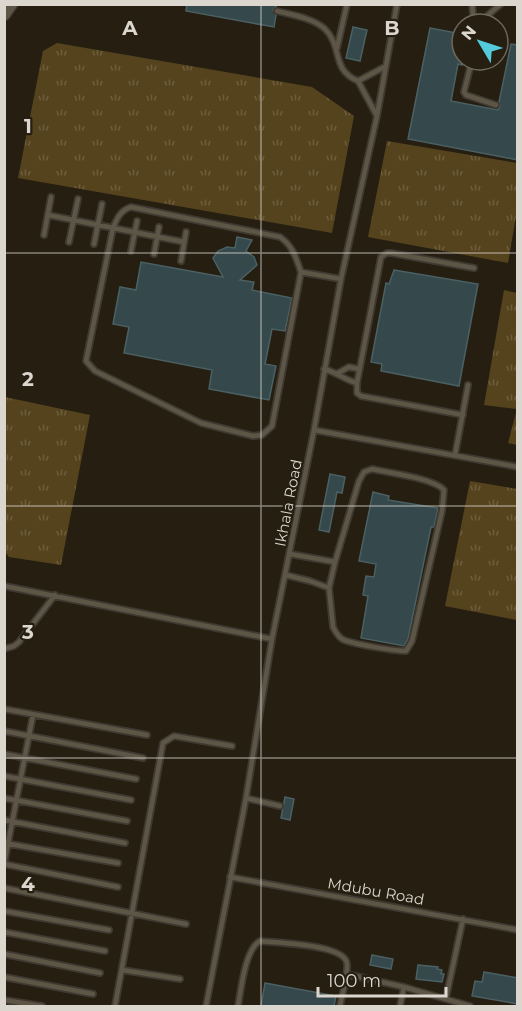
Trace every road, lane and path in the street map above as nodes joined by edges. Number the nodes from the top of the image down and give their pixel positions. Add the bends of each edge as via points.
1 (11, 4) edge
2 (347, 4) edge
3 (397, 4) edge
4 (277, 11) dead end
5 (4, 14) edge
6 (337, 48) junction
7 (386, 66) junction
8 (469, 72) edge
9 (358, 81) junction
10 (496, 105) dead end
11 (377, 116) junction
12 (51, 197) dead end
13 (78, 199) dead end
14 (102, 204) dead end
15 (48, 215) junction
16 (74, 219) junction
17 (137, 221) dead end
18 (98, 224) junction
19 (159, 226) dead end
20 (113, 228) junction
21 (135, 231) junction
22 (186, 232) dead end
23 (44, 235) dead end
24 (157, 236) junction
25 (69, 242) dead end
26 (184, 242) junction
27 (94, 244) dead end
28 (131, 251) dead end
29 (154, 254) dead end
30 (181, 261) dead end
31 (474, 268) dead end
32 (301, 272) junction
33 (341, 279) junction
34 (324, 369) junction
35 (359, 369) junction
36 (338, 373) junction
37 (357, 383) junction
38 (468, 385) dead end
39 (463, 415) junction
40 (314, 430) junction
41 (455, 455) junction
42 (518, 467) edge
43 (290, 554) junction
44 (335, 562) junction
45 (286, 575) junction
46 (4, 586) edge
47 (329, 588) junction
48 (55, 595) junction
49 (273, 639) junction
50 (4, 649) edge
51 (4, 709) edge
52 (33, 715) junction
53 (4, 731) edge
54 (29, 735) junction
55 (147, 735) dead end
56 (232, 746) dead end
57 (4, 754) edge
58 (24, 758) junction
59 (143, 758) dead end
60 (4, 776) edge
61 (20, 779) junction
62 (136, 779) dead end
63 (4, 798) edge
64 (246, 798) junction
65 (16, 800) junction
66 (131, 800) dead end
67 (280, 806) dead end
68 (4, 820) edge
69 (127, 821) dead end
70 (12, 822) junction
71 (125, 843) dead end
72 (7, 844) edge
73 (4, 864) edge
74 (118, 864) dead end
75 (230, 878) junction
76 (118, 887) dead end
77 (4, 888) edge
78 (4, 911) edge
79 (132, 913) junction
80 (463, 919) junction
81 (186, 924) dead end
82 (109, 930) dead end
83 (518, 930) edge
84 (4, 932) edge
85 (105, 951) dead end
86 (4, 954) edge
87 (122, 970) junction
88 (100, 973) dead end
89 (346, 974) junction
90 (4, 977) edge
91 (180, 979) dead end
92 (404, 987) junction
93 (93, 994) dead end
94 (446, 998) junction
95 (4, 1000) edge
96 (42, 1006) edge
97 (115, 1006) edge
98 (206, 1006) edge
99 (238, 1006) edge
100 (340, 1006) edge
101 (400, 1006) edge
102 (470, 1006) edge

1 - 5 street
2 - 6 lane
3 - 7 lane, Ikhala Road
4 - 6 lane via 318,23
6 - 9 lane via 343,72
7 - 9 lane
7 - 11 lane, Ikhala Road
8 - 10 lane via 464,92 468,98
9 - 11 lane
11 - 33 lane, Ikhala Road
12 - 15 lane
13 - 16 lane
14 - 18 lane
15 - 16 lane
15 - 23 lane
16 - 18 lane
16 - 25 lane
17 - 21 lane
18 - 20 lane
18 - 27 lane
19 - 24 lane
20 - 21 lane
20 - 32 lane via 126,209 138,207 279,237 290,245
20 - 32 lane via 86,362 95,371 201,423 253,436 262,435 272,426
21 - 24 lane
21 - 28 lane
22 - 26 lane
24 - 26 lane
24 - 29 lane
26 - 30 lane
31 - 35 lane via 391,253 383,255
32 - 33 lane
33 - 34 lane, Ikhala Road
34 - 36 lane
34 - 40 lane, Ikhala Road
35 - 36 lane via 349,367
35 - 37 lane
36 - 37 lane
37 - 39 lane via 361,396
38 - 39 lane
39 - 41 lane
40 - 41 lane
40 - 43 lane, Ikhala Road
41 - 42 lane
43 - 44 lane
43 - 45 lane, Ikhala Road
44 - 47 lane
44 - 47 lane via 359,481 367,470 439,485 444,490 412,641 406,651 340,638 333,627
45 - 47 lane
45 - 49 lane, Ikhala Road
46 - 48 lane
48 - 49 lane
48 - 50 lane via 19,642
49 - 64 lane, Ikhala Road
51 - 52 lane
52 - 54 lane
52 - 55 lane
53 - 54 lane
54 - 58 lane
54 - 59 lane
56 - 79 lane via 174,736 163,743
57 - 58 lane
58 - 61 lane
58 - 62 lane
60 - 61 lane
61 - 65 lane
61 - 66 lane
63 - 65 lane
64 - 67 lane
64 - 75 lane, Ikhala Road
65 - 69 lane
65 - 70 lane
68 - 70 lane
70 - 71 lane
70 - 72 lane
72 - 73 lane
72 - 74 lane
73 - 76 lane
75 - 80 lane, Mdubu Road
75 - 98 lane, Ikhala Road
77 - 79 lane
78 - 82 lane
79 - 81 lane
79 - 87 lane
80 - 83 lane, Mdubu Road
80 - 94 lane
84 - 85 lane
86 - 88 lane
87 - 91 lane
87 - 97 lane
89 - 92 lane
89 - 99 lane via 347,961 332,950 260,940 252,948
89 - 100 lane
90 - 93 lane
92 - 94 lane
92 - 101 lane
94 - 102 lane
95 - 96 lane

